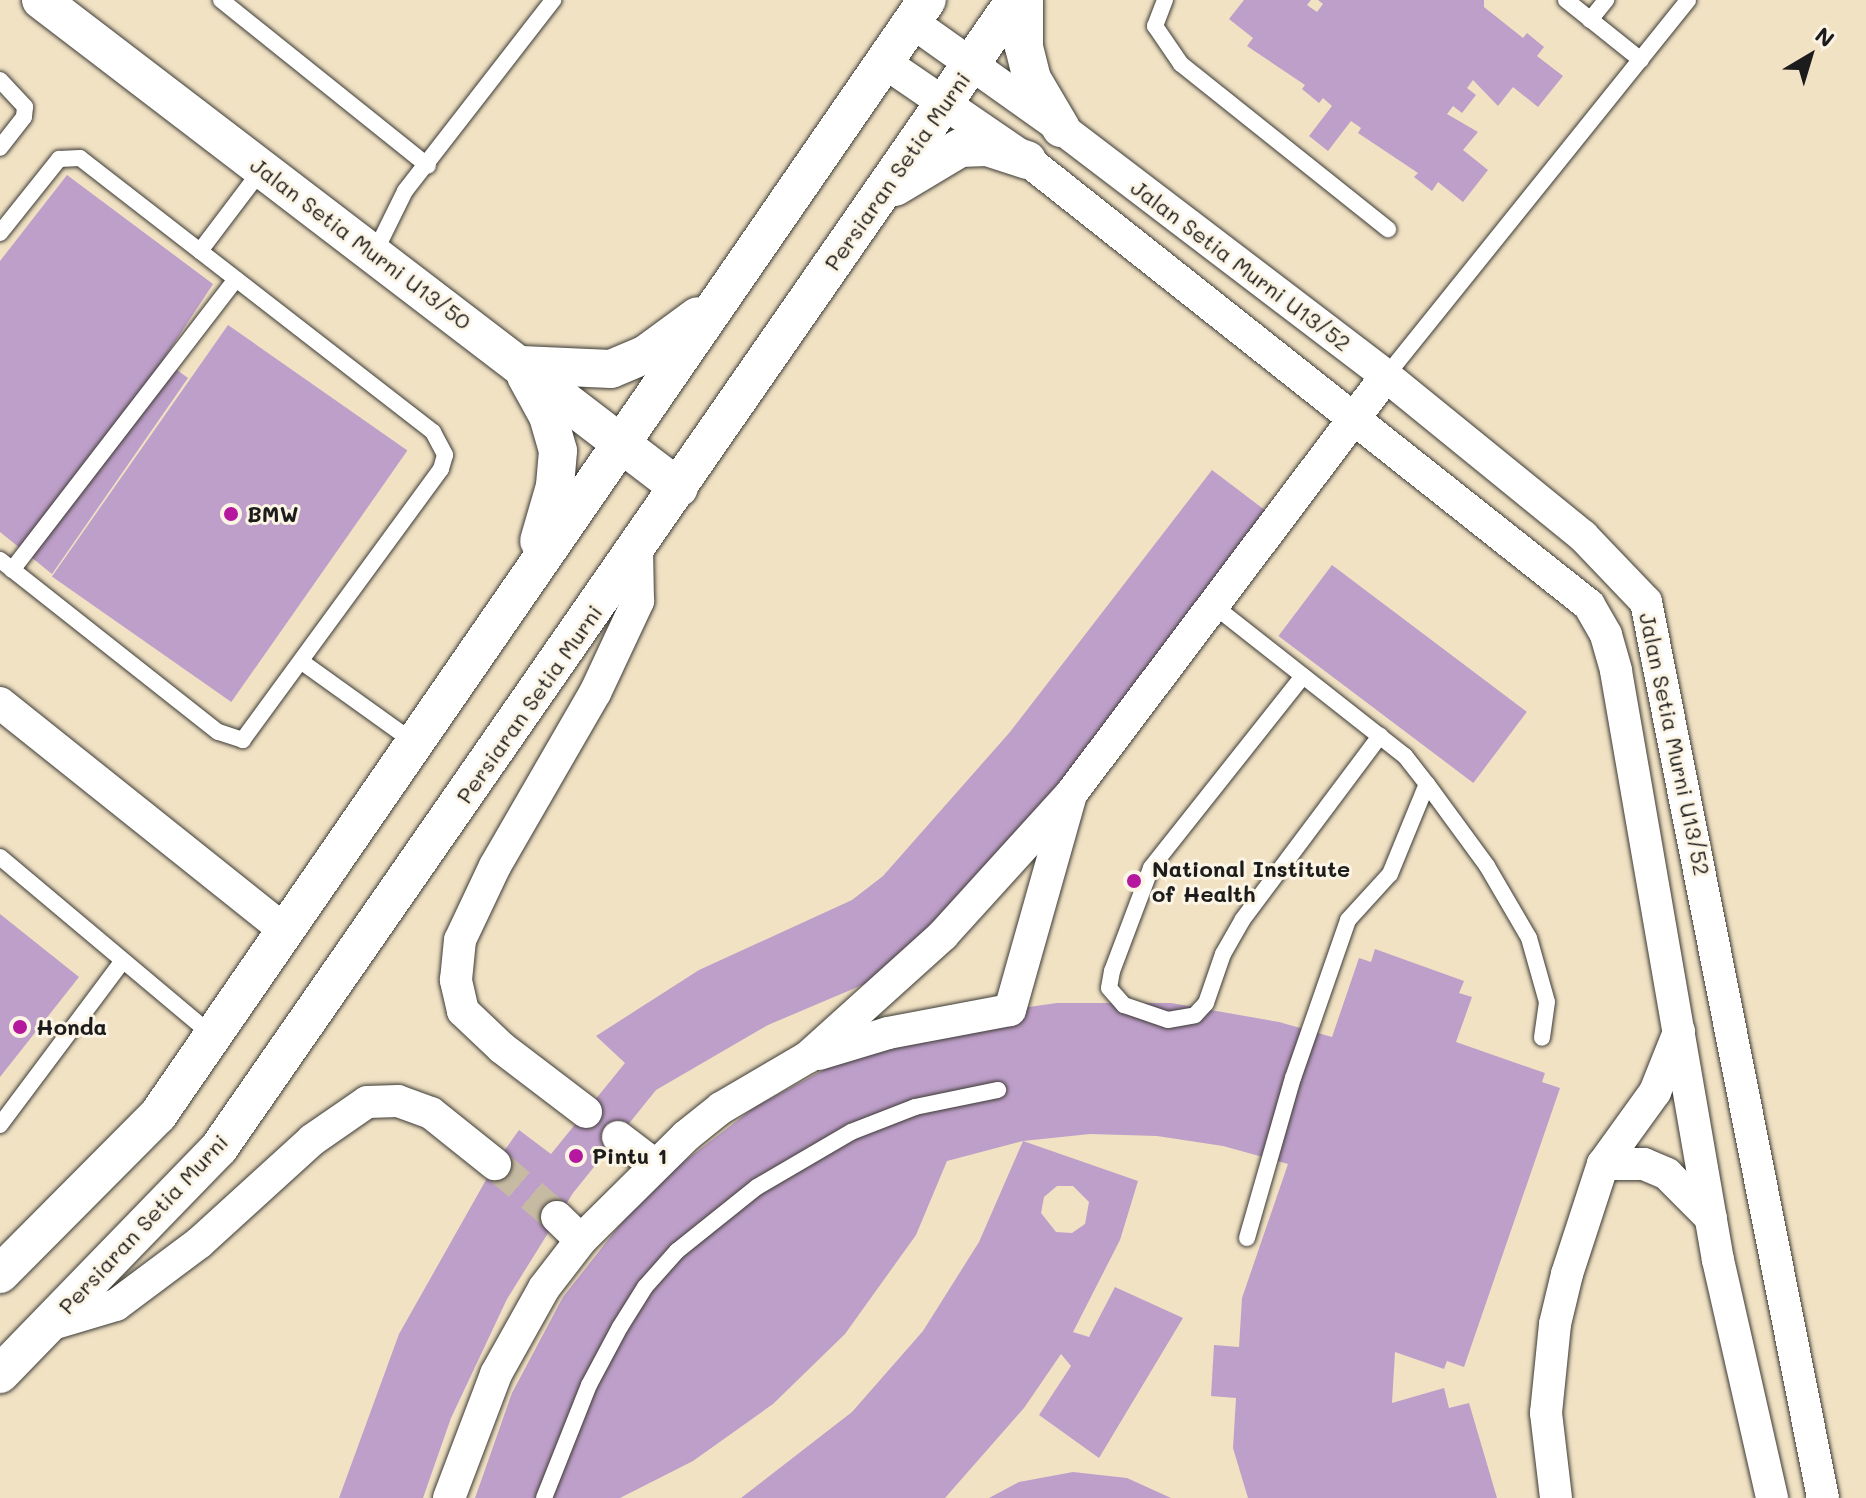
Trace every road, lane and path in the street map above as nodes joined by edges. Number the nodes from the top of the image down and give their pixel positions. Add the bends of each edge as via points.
1 (41, 0) edge
2 (221, 0) edge
3 (553, 0) edge
4 (1015, 0) edge
5 (1024, 0) edge
6 (1165, 0) edge
7 (1566, 0) edge
8 (1606, 0) edge
9 (1688, 0) edge
10 (919, 11) edge
11 (1590, 20) junction
12 (1641, 60) junction
13 (884, 62) junction
14 (972, 63) junction
15 (0, 80) edge
16 (944, 103) junction
17 (1061, 128) junction
18 (0, 148) edge
19 (1027, 160) junction
20 (428, 166) junction
21 (263, 168) junction
22 (875, 201) junction
23 (1388, 229) dead end
24 (0, 233) edge
25 (200, 251) junction
26 (374, 254) junction
27 (236, 279) junction
28 (723, 298) junction
29 (520, 365) junction
30 (1386, 376) junction
31 (1355, 418) junction
32 (619, 442) junction
33 (679, 488) junction
34 (637, 548) junction
35 (6, 565) edge
36 (519, 592) junction
37 (1213, 605) junction
38 (302, 662) junction
39 (1303, 676) junction
40 (0, 703) edge
41 (1380, 736) junction
42 (415, 743) junction
43 (1427, 784) junction
44 (1071, 794) junction
45 (0, 857) edge
46 (287, 932) junction
47 (122, 962) junction
48 (1679, 1032) junction
49 (211, 1034) junction
50 (1542, 1038) dead end
51 (808, 1057) junction
52 (998, 1090) dead end
53 (586, 1112) dead end
54 (0, 1125) edge
55 (618, 1137) dead end
56 (495, 1164) tunnel mouth
57 (1603, 1164) junction
58 (655, 1165) junction
59 (557, 1217) tunnel mouth
60 (1711, 1218) junction
61 (1247, 1238) dead end
62 (581, 1240) junction
63 (0, 1274) edge
64 (49, 1325) junction
65 (0, 1374) edge
66 (449, 1498) edge
67 (544, 1498) edge
68 (1556, 1498) edge
69 (1772, 1498) edge
70 (1823, 1498) edge

1 - 21 street, Jalan Setia Murni U13/50
2 - 20 lane
3 - 20 lane
4 - 14 street, Persiaran Setia Murni
5 - 17 street via 1024,47 1032,79
6 - 23 lane via 1155,26 1181,64
7 - 11 lane
8 - 11 lane
9 - 12 lane
10 - 13 street
10 - 14 street, Jalan Setia Murni U13/52
11 - 12 lane
12 - 30 lane
13 - 16 street, Jalan Setia Murni U13/52
13 - 28 street
14 - 16 street, Persiaran Setia Murni
14 - 17 street, Jalan Setia Murni U13/52
15 - 18 lane via 25,107 24,117
16 - 19 street, Jalan Setia Murni U13/52
16 - 22 street, Persiaran Setia Murni
17 - 30 street, Jalan Setia Murni U13/52
19 - 22 street via 987,147 960,148 933,160
19 - 31 street, Jalan Setia Murni U13/52
20 - 26 lane via 405,191
21 - 25 lane
21 - 26 street, Jalan Setia Murni U13/50
22 - 33 street, Persiaran Setia Murni
24 - 25 lane via 59,159 71,157 80,158
25 - 27 lane
26 - 29 street, Jalan Setia Murni U13/50
27 - 35 lane
27 - 38 lane via 433,432 445,455 441,469
28 - 29 street via 646,354 611,369
28 - 32 street
29 - 32 street, Jalan Setia Murni U13/50
29 - 36 street via 548,416 558,451 547,520
30 - 31 street
30 - 70 street, Jalan Setia Murni U13/52 via 1583,536 1646,602
31 - 37 street
31 - 48 street, Jalan Setia Murni U13/52 via 1589,605 1606,635
32 - 33 street, Jalan Setia Murni U13/50
32 - 36 street
33 - 34 street, Persiaran Setia Murni
34 - 53 street via 638,601 595,693 495,866 460,940 456,980 463,1011
34 - 64 street, Persiaran Setia Murni via 219,1148
35 - 38 lane via 231,740 243,740 253,730
36 - 42 street
37 - 39 lane
37 - 44 street
38 - 42 lane
39 - 41 lane
39 - 41 lane via 1151,868 1112,971 1109,988 1124,1005 1168,1020 1195,1015 1206,1003 1223,954 1243,919
40 - 46 street
41 - 43 lane
42 - 46 street
43 - 50 lane via 1487,866 1529,938 1547,1002
43 - 61 lane via 1395,866 1368,892 1343,932 1293,1078
44 - 51 street via 943,935
44 - 51 street via 1010,1010 888,1033
45 - 47 lane
46 - 49 street
47 - 49 lane
47 - 54 lane
48 - 57 street via 1655,1092
48 - 60 street, Jalan Setia Murni U13/52
49 - 63 street via 158,1115
51 - 58 street via 721,1108
52 - 67 lane via 915,1107 851,1132 757,1187 695,1235 645,1287 620,1327 589,1385
55 - 58 street
56 - 64 street via 431,1113 398,1101 367,1102 312,1140 199,1243 116,1305
57 - 60 street via 1644,1164 1667,1174
57 - 68 street via 1567,1274 1549,1367 1546,1413
58 - 62 street
59 - 62 street
60 - 69 street, Jalan Setia Murni U13/52
62 - 66 street via 544,1288 502,1362
64 - 65 street, Persiaran Setia Murni

